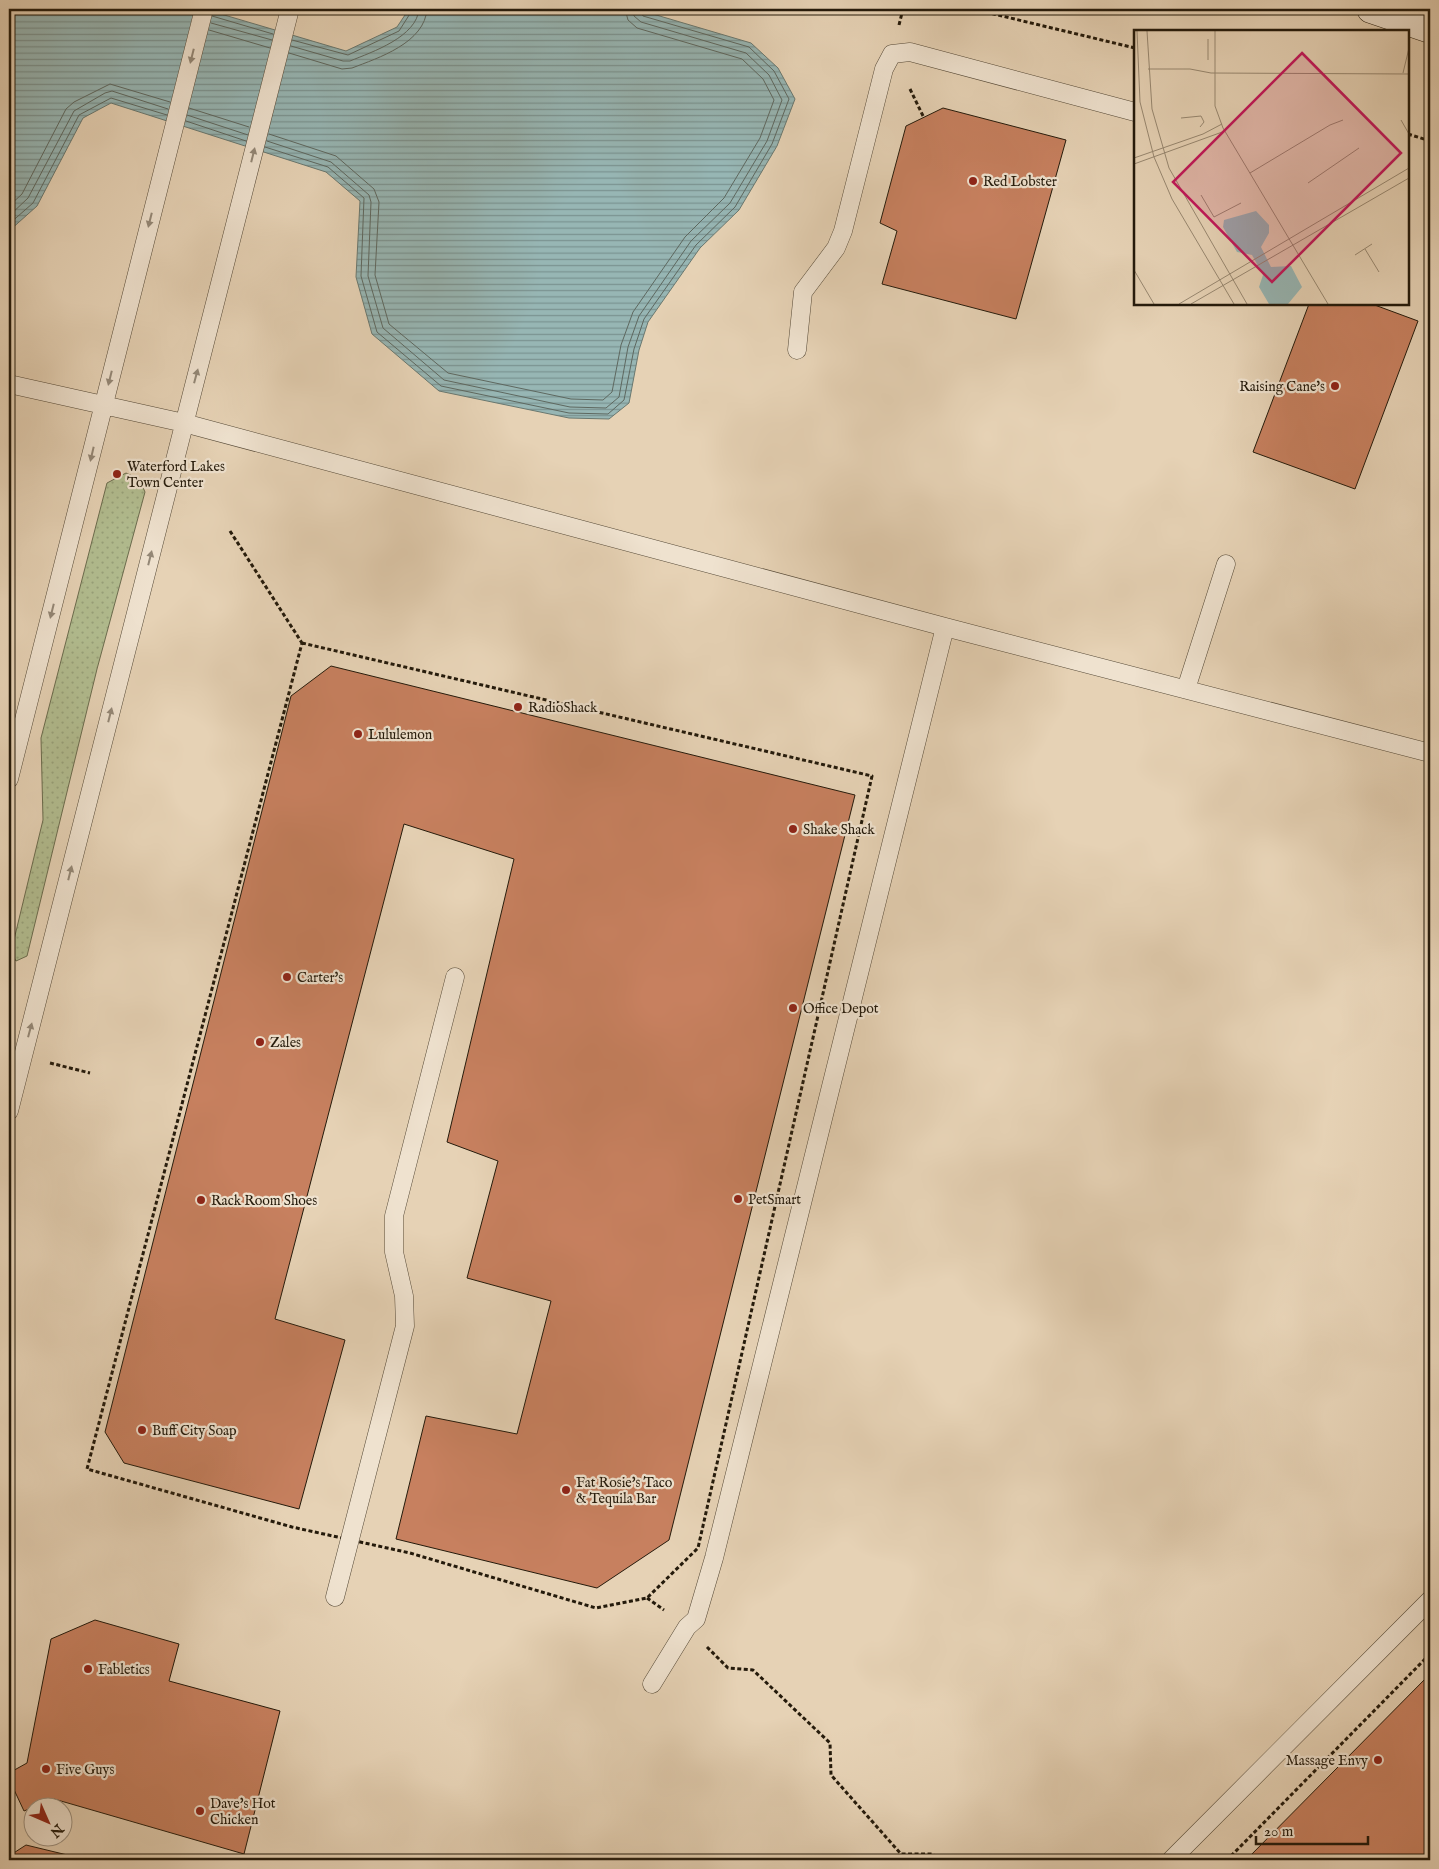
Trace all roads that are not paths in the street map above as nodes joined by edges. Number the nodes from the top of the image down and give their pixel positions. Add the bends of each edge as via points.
1 (204, 9) edge
2 (290, 9) edge
3 (1371, 9) edge
4 (1430, 29) edge
5 (1134, 112) edge
6 (798, 350) dead end
7 (9, 384) edge
8 (103, 406) junction
9 (184, 423) junction
10 (1226, 564) dead end
11 (945, 627) junction
12 (1186, 689) junction
13 (1430, 753) edge
14 (9, 779) edge
15 (455, 977) dead end
16 (9, 1111) edge
17 (335, 1597) dead end
18 (1430, 1600) edge
19 (652, 1684) dead end
20 (1171, 1860) edge

1 -> 8 lane
9 -> 2 lane
3 - 4 main road
5 - 6 lane via 910,52 892,54 884,69 843,231 836,248 803,292
7 - 8 lane
8 - 9 lane
8 -> 14 lane
9 - 11 lane
16 -> 9 lane
10 - 12 lane
11 - 12 lane
11 - 19 lane via 714,1558 696,1619
12 - 13 lane
15 - 17 lane via 394,1216 394,1252 404,1296 405,1326
18 - 20 lane

